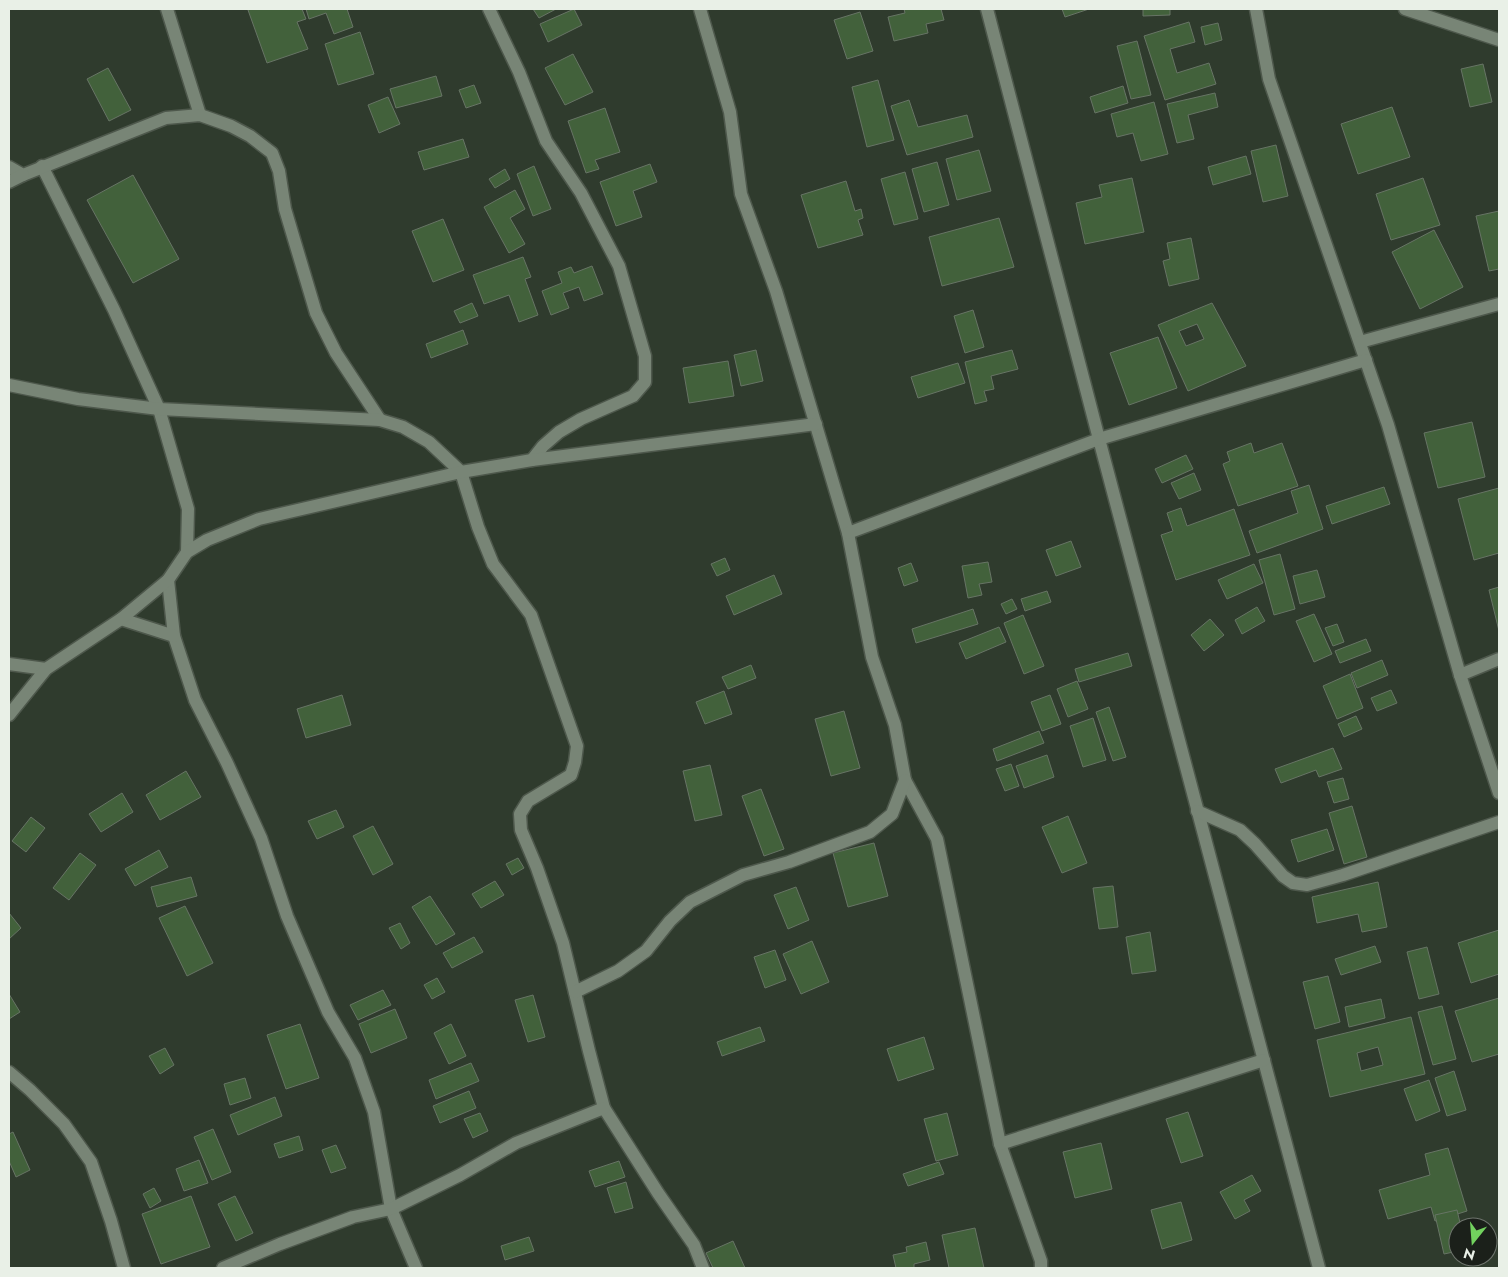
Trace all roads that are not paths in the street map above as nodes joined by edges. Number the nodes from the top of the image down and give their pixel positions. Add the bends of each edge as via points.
1 (167, 9) edge
2 (489, 9) edge
3 (700, 9) edge
4 (987, 9) edge
5 (1256, 9) edge
6 (1404, 9) edge
7 (1499, 40) edge
8 (200, 115) junction
9 (42, 166) junction
10 (9, 167) edge
11 (23, 175) junction
12 (9, 182) edge
13 (1499, 304) edge
14 (1360, 342) junction
15 (1366, 360) junction
16 (9, 385) edge
17 (159, 409) junction
18 (380, 420) junction
19 (816, 424) junction
20 (1099, 439) junction
21 (532, 460) junction
22 (461, 472) junction
23 (848, 533) junction
24 (188, 552) junction
25 (168, 580) junction
26 (121, 619) junction
27 (174, 636) junction
28 (1499, 659) edge
29 (9, 664) edge
30 (46, 670) junction
31 (1460, 676) junction
32 (9, 714) edge
33 (905, 780) junction
34 (1499, 793) edge
35 (1197, 810) junction
36 (1499, 822) edge
37 (575, 992) junction
38 (1264, 1060) junction
39 (9, 1072) edge
40 (604, 1108) junction
41 (1000, 1144) junction
42 (391, 1209) junction
43 (124, 1268) edge
44 (224, 1268) edge
45 (416, 1268) edge
46 (703, 1268) edge
47 (1041, 1268) edge
48 (1319, 1268) edge

1 - 8 street
2 - 21 street via 519,72 546,141 581,193 619,266 645,356 645,382 633,396 559,432
3 - 19 street via 730,112 741,194 776,291
4 - 20 street
5 - 14 street via 1269,79
6 - 7 street
8 - 9 street via 166,118
8 - 18 street via 250,136 272,153 280,171 285,209 316,313 336,353
9 - 11 street
9 - 17 street
10 - 11 street
11 - 12 street
13 - 14 street
14 - 15 street
15 - 20 street
15 - 31 street via 1388,425
16 - 17 street via 78,399
17 - 18 street
17 - 24 street via 188,509
18 - 22 street via 403,427 429,442
19 - 21 street
19 - 23 street
20 - 23 street
20 - 35 street
21 - 22 street
22 - 24 street via 259,519 207,540
22 - 37 street via 493,564 531,615 577,746 571,775 528,801 520,814 521,830 563,942
23 - 33 street via 872,657 895,725
24 - 25 street
25 - 26 street
25 - 27 street
26 - 27 street
26 - 30 street
27 - 42 street via 195,700 261,838 287,916 328,1012 355,1058 374,1112
28 - 31 street
29 - 30 street
30 - 32 street
31 - 34 street
33 - 37 street via 892,814 870,832 744,875 690,902 646,951 618,971
33 - 41 street via 937,839
35 - 36 street via 1240,830 1283,876 1306,885
35 - 38 street
37 - 40 street
38 - 41 street
38 - 48 street
39 - 43 street via 64,1124 91,1162
40 - 42 street via 516,1143
40 - 46 street via 694,1245
41 - 47 street via 1041,1260
42 - 44 street via 353,1217
42 - 45 street

